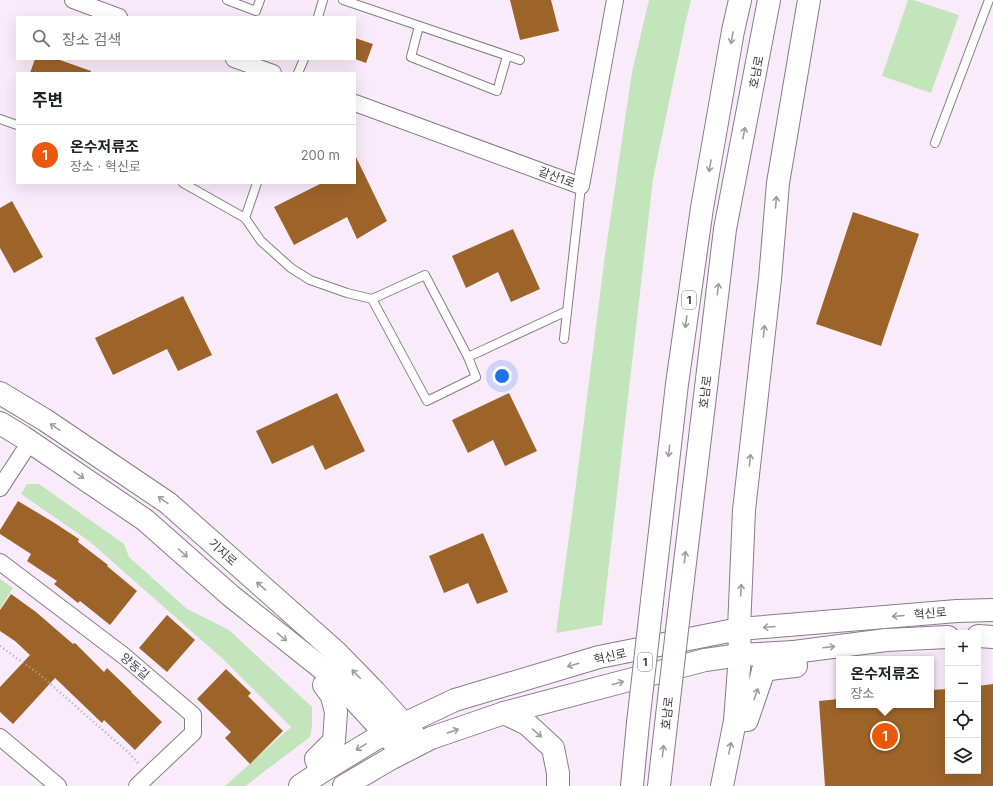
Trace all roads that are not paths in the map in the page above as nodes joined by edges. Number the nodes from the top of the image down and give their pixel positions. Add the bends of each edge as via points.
1 (73, 0) edge
2 (227, 0) edge
3 (260, 0) edge
4 (323, 0) edge
5 (343, 0) edge
6 (615, 0) edge
7 (740, 0) edge
8 (769, 0) edge
9 (809, 0) edge
10 (989, 0) edge
11 (117, 16) edge
12 (318, 16) edge
13 (419, 26) junction
14 (507, 56) junction
15 (237, 60) edge
16 (304, 60) edge
17 (520, 60) dead end
18 (270, 72) edge
19 (298, 72) edge
20 (356, 103) edge
21 (0, 119) edge
22 (16, 125) edge
23 (934, 143) dead end
24 (185, 184) edge
25 (257, 184) edge
26 (581, 186) junction
27 (245, 218) junction
28 (372, 299) junction
29 (567, 311) junction
30 (564, 339) dead end
31 (468, 357) junction
32 (0, 393) edge
33 (0, 423) edge
34 (30, 442) junction
35 (0, 488) edge
36 (0, 562) edge
37 (993, 610) edge
38 (739, 629) junction
39 (981, 636) edge
40 (945, 637) edge
41 (993, 637) edge
42 (794, 652) junction
43 (740, 656) junction
44 (333, 677) junction
45 (375, 692) junction
46 (436, 709) junction
47 (504, 713) junction
48 (735, 721) junction
49 (404, 724) junction
50 (385, 733) junction
51 (0, 737) edge
52 (412, 748) junction
53 (321, 772) junction
54 (58, 786) edge
55 (137, 786) edge
56 (300, 786) edge
57 (344, 786) edge
58 (558, 786) edge
59 (632, 786) edge
60 (659, 786) edge
61 (722, 786) edge

1 - 11 street
2 - 3 lane via 256,11
4 - 12 lane
5 - 13 lane
6 - 26 street, 갈산1로
7 -> 59 main road, 1, bridge via 701,216 677,384
60 -> 8 main road, 호남로, bridge via 725,229
38 -> 9 main road via 744,510 778,183
10 - 23 lane
13 - 14 lane
13 - 14 lane via 411,57 497,91
14 - 17 lane
15 - 18 street
16 - 19 lane
20 - 26 street, 갈산1로
21 - 22 lane
24 - 27 lane
25 - 27 lane
26 - 29 lane
27 - 28 lane via 261,240 291,268 310,280 347,294
28 - 31 lane via 425,275
28 - 31 lane via 427,401 476,377
29 - 30 lane
29 - 31 lane
45 -> 32 main road, 기지로 via 336,652 168,503 45,420
33 - 34 main road
34 - 35 street
34 -> 44 main road via 145,520 231,596
36 - 55 street, 양동길 via 124,656 193,715 193,733
37 -> 38 main road, 혁신로
38 - 43 main road
38 -> 46 main road, 혁신로 via 599,657 455,700
39 - 41 main road
42 -> 40 main road, 혁신로 via 886,640
42 - 43 main road, 혁신로
48 -> 42 main road via 747,720 763,670 796,666
47 -> 43 main road, 혁신로 via 704,660
43 - 48 main road
44 - 50 main road
44 - 53 main road via 324,685 332,696 336,712 334,741 316,760
45 - 46 main road via 401,706
45 - 49 main road, 기지로
46 - 49 main road, 혁신로
52 -> 47 main road, 혁신로 via 431,738
47 -> 58 main road via 527,724 553,748
61 -> 48 main road
49 - 50 main road, 혁신로
49 - 52 main road, 기지로
50 - 52 main road
50 -> 53 main road, 혁신로
51 - 54 street
52 - 57 main road, 혁신로
53 - 56 main road, 혁신로

